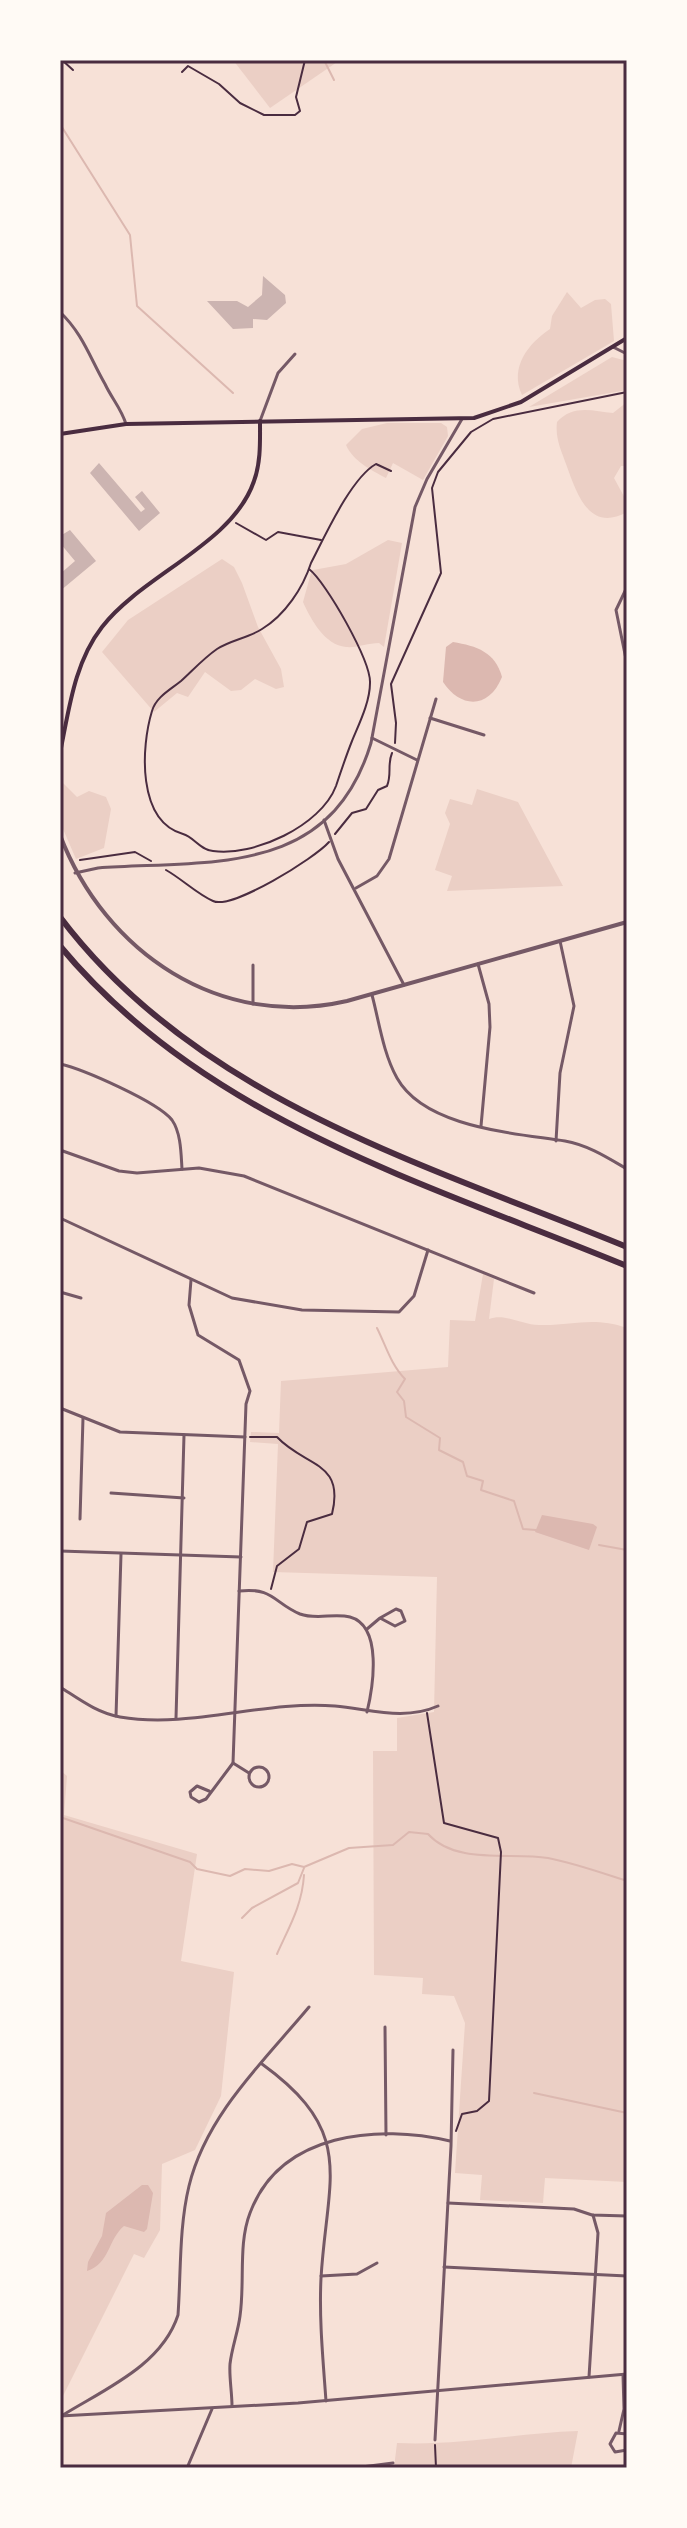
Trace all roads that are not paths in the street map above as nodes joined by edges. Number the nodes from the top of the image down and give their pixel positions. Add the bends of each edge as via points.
1 (60, 312) edge
2 (625, 339) edge
3 (613, 347) junction
4 (627, 347) edge
5 (295, 354) dead end
6 (627, 354) edge
7 (462, 419) junction
8 (260, 421) junction
9 (126, 424) junction
10 (60, 434) edge
11 (627, 587) edge
12 (627, 664) edge
13 (436, 699) dead end
14 (430, 718) junction
15 (484, 735) dead end
16 (372, 738) junction
17 (60, 753) edge
18 (417, 760) junction
19 (324, 820) junction
20 (60, 835) edge
21 (75, 873) junction
22 (356, 888) junction
23 (60, 917) edge
24 (627, 922) edge
25 (560, 941) junction
26 (60, 946) edge
27 (478, 964) junction
28 (253, 965) dead end
29 (404, 985) junction
30 (372, 995) junction
31 (253, 1004) junction
32 (60, 1064) edge
33 (481, 1126) junction
34 (556, 1141) junction
35 (60, 1150) edge
36 (182, 1169) junction
37 (627, 1169) edge
38 (60, 1180) edge
39 (60, 1218) edge
40 (627, 1247) edge
41 (428, 1250) junction
42 (627, 1266) edge
43 (191, 1280) junction
44 (60, 1292) edge
45 (534, 1293) dead end
46 (81, 1298) dead end
47 (60, 1408) edge
48 (83, 1418) junction
49 (184, 1435) junction
50 (245, 1437) junction
51 (111, 1493) dead end
52 (184, 1498) junction
53 (80, 1519) dead end
54 (60, 1551) edge
55 (121, 1554) junction
56 (181, 1556) junction
57 (241, 1557) junction
58 (239, 1591) junction
59 (380, 1618) junction
60 (367, 1629) junction
61 (60, 1687) edge
62 (438, 1706) dead end
63 (237, 1712) junction
64 (367, 1712) junction
65 (116, 1716) junction
66 (176, 1718) junction
67 (233, 1763) junction
68 (249, 1773) junction
69 (209, 1791) junction
70 (309, 2007) dead end
71 (385, 2027) dead end
72 (453, 2050) dead end
73 (262, 2064) junction
74 (386, 2135) junction
75 (327, 2141) junction
76 (450, 2141) junction
77 (448, 2203) junction
78 (592, 2215) junction
79 (627, 2216) edge
80 (377, 2263) dead end
81 (444, 2267) junction
82 (321, 2276) junction
83 (596, 2276) junction
84 (627, 2276) edge
85 (625, 2375) edge
86 (589, 2377) junction
87 (436, 2392) junction
88 (326, 2401) junction
89 (83, 2402) junction
90 (232, 2407) junction
91 (212, 2409) junction
92 (88, 2415) junction
93 (60, 2416) edge
94 (60, 2428) edge
95 (619, 2431) junction
96 (627, 2434) edge
97 (435, 2440) road end
98 (627, 2450) edge
99 (393, 2463) dead end
100 (187, 2468) edge
101 (354, 2468) edge

1 - 9 street via 85,341
2 - 3 main road
2 - 4 street
3 - 6 street
3 - 7 main road via 497,413
5 - 8 street via 278,373
7 - 8 main road
7 - 16 street via 413,513
8 - 9 main road
8 - 17 main road via 256,476 238,510 120,607 93,639 77,677
9 - 10 main road
11 - 12 street via 616,610
13 - 14 street
14 - 15 street
14 - 18 street
16 - 18 street
16 - 19 street via 352,787
18 - 22 street via 389,859 377,876
19 - 21 street via 294,842 256,857
19 - 22 street
20 - 21 street
21 - 31 street via 106,918 145,955 200,985
22 - 29 street
23 - 40 highway via 151,1015 247,1082 322,1121
24 - 25 street
25 - 27 street
25 - 34 street via 574,1006 560,1073
26 - 42 highway via 150,1036 248,1103 315,1138
27 - 29 street
27 - 33 street via 490,1027
28 - 31 street
29 - 30 street
30 - 31 street via 303,1008
30 - 33 street via 388,1057 403,1087 426,1107
32 - 36 street via 167,1115 178,1134
33 - 34 street
34 - 37 street via 590,1149
35 - 36 street via 119,1171
36 - 41 street via 211,1168 244,1176
38 - 39 street
39 - 43 street
41 - 43 street via 409,1306 393,1313 267,1307
41 - 45 street
43 - 50 street via 189,1305 198,1335 239,1360 246,1375 250,1391
44 - 46 street
47 - 48 street
48 - 49 street via 120,1432
48 - 53 street
49 - 50 street
49 - 52 street
50 - 57 street
51 - 52 street
52 - 56 street
54 - 55 street
55 - 56 street
55 - 65 street
56 - 57 street
56 - 66 street
57 - 58 street
58 - 60 street via 270,1593 297,1612 349,1616
58 - 63 street
59 - 59 street via 395,1626 405,1621 396,1609
59 - 60 street
60 - 64 street via 372,1665
61 - 65 street
62 - 64 street via 427,1711
63 - 64 street via 335,1706
63 - 66 street
63 - 67 street
65 - 66 street
67 - 68 street
67 - 69 street
68 - 68 street via 256,1787 268,1782 262,1768
69 - 69 street via 202,1802 190,1792 197,1786
70 - 73 street
71 - 74 street
72 - 76 street
73 - 75 street via 308,2102
73 - 89 street via 220,2115 190,2182 173,2331 137,2368
74 - 75 street via 365,2133
74 - 76 street
75 - 82 street via 330,2185
75 - 90 street via 287,2164 250,2212 230,2365
76 - 77 street
77 - 78 street via 574,2209
77 - 81 street
78 - 79 street
78 - 83 street via 598,2233
80 - 82 street via 357,2274
81 - 83 street
81 - 87 street
82 - 88 street
83 - 84 street
83 - 86 street
85 - 86 street
85 - 95 street
86 - 87 street
87 - 88 street
87 - 97 street
88 - 90 street
89 - 92 street
89 - 93 street
90 - 91 street
91 - 92 street
91 - 100 street
92 - 93 street
93 - 94 street
95 - 96 street
95 - 98 street via 610,2447 619,2453
99 - 101 street

